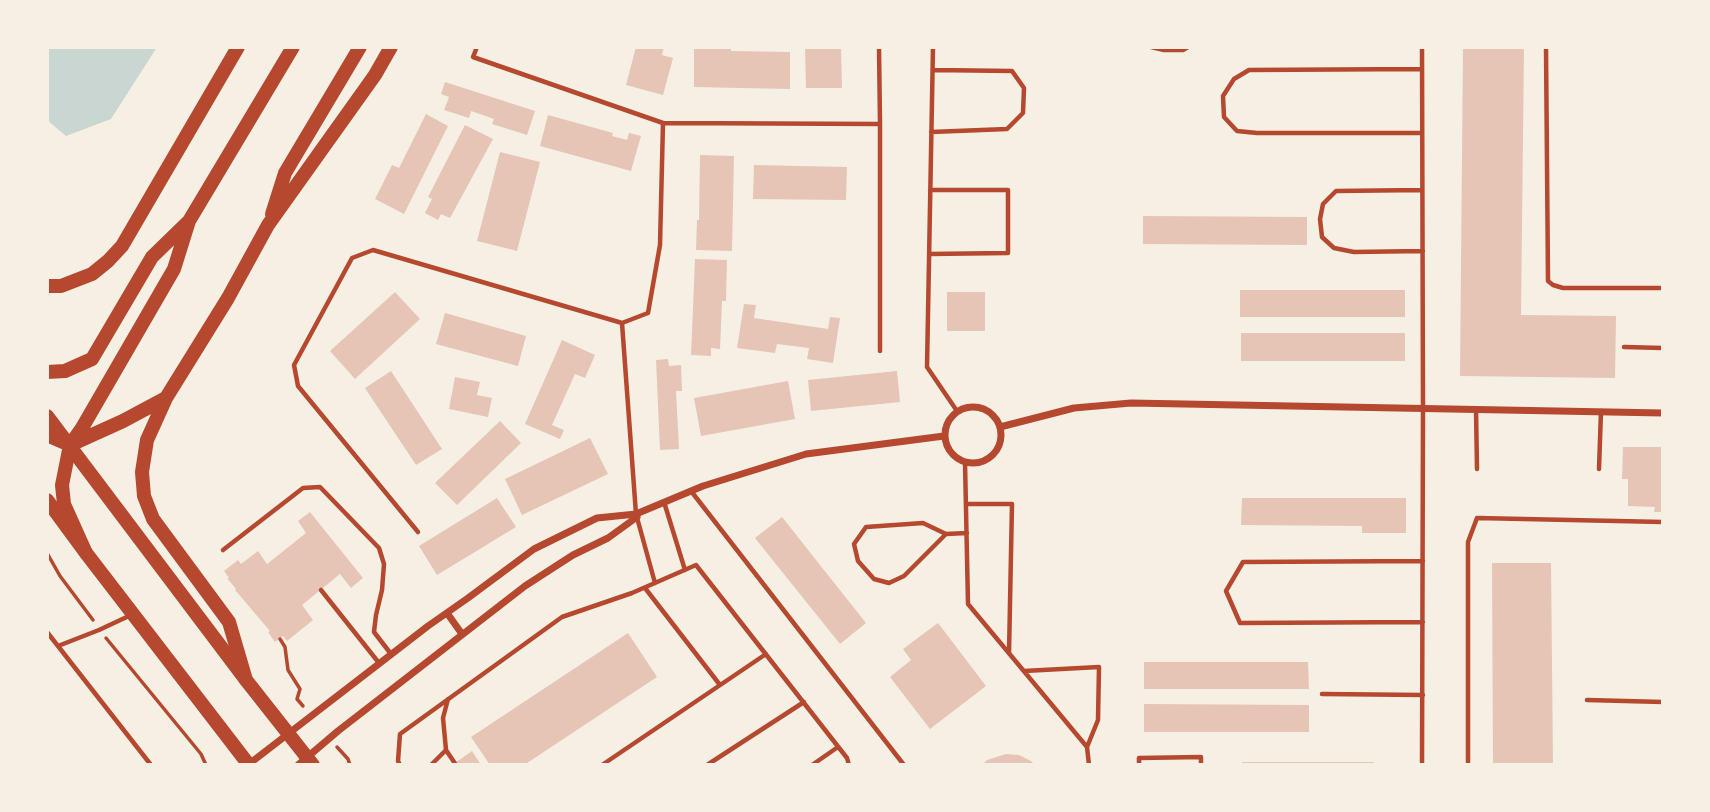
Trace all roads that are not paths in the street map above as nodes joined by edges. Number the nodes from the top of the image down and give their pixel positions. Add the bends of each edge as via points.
1 (238, 47) edge
2 (293, 47) edge
3 (360, 47) edge
4 (391, 47) edge
5 (477, 47) edge
6 (879, 47) edge
7 (933, 47) edge
8 (1151, 47) edge
9 (1188, 47) edge
10 (1422, 47) edge
11 (1546, 47) edge
12 (1422, 69) junction
13 (933, 70) junction
14 (663, 123) junction
15 (880, 124) junction
16 (932, 132) junction
17 (1422, 133) junction
18 (930, 190) junction
19 (1422, 190) junction
20 (189, 221) junction
21 (268, 226) junction
22 (1423, 251) junction
23 (929, 254) junction
24 (47, 286) edge
25 (1663, 288) edge
26 (622, 323) junction
27 (1624, 347) dead end
28 (1663, 348) edge
29 (880, 351) dead end
30 (47, 372) edge
31 (166, 398) junction
32 (1423, 408) junction
33 (1476, 409) junction
34 (957, 411) junction
35 (1601, 411) junction
36 (1663, 413) edge
37 (47, 415) edge
38 (1000, 428) junction
39 (47, 435) edge
40 (944, 436) junction
41 (70, 445) junction
42 (965, 462) junction
43 (1477, 469) dead end
44 (1600, 469) dead end
45 (691, 491) junction
46 (47, 500) edge
47 (664, 502) junction
48 (966, 504) junction
49 (636, 516) junction
50 (1663, 522) edge
51 (418, 532) dead end
52 (967, 533) junction
53 (946, 534) junction
54 (223, 550) dead end
55 (86, 554) junction
56 (1423, 561) junction
57 (685, 570) junction
58 (655, 583) junction
59 (645, 588) junction
60 (321, 590) dead end
61 (447, 613) junction
62 (132, 614) junction
63 (1423, 622) junction
64 (47, 632) edge
65 (462, 634) junction
66 (58, 646) junction
67 (1009, 653) junction
68 (391, 654) junction
69 (766, 654) junction
70 (380, 663) junction
71 (1024, 671) junction
72 (246, 680) junction
73 (720, 685) junction
74 (1322, 694) dead end
75 (1423, 695) junction
76 (448, 699) junction
77 (1587, 700) dead end
78 (804, 702) junction
79 (1663, 702) edge
80 (288, 734) junction
81 (838, 747) junction
82 (1087, 747) junction
83 (446, 750) junction
84 (306, 762) edge
85 (151, 765) edge
86 (249, 765) edge
87 (400, 765) edge
88 (431, 765) edge
89 (456, 765) edge
90 (602, 765) edge
91 (707, 765) edge
92 (812, 765) edge
93 (849, 765) edge
94 (904, 765) edge
95 (1089, 765) edge
96 (1139, 765) edge
97 (1201, 765) edge
98 (1422, 765) edge
99 (1468, 765) edge

1 - 24 highway via 121,246 92,274 61,286
2 - 20 highway
3 - 21 highway via 285,173
4 - 21 highway
5 - 14 lane via 473,57
6 - 15 lane
7 - 13 lane
8 - 9 lane
10 - 12 lane
11 - 25 lane via 1548,281 1563,288
12 - 17 lane
12 - 17 lane via 1249,70 1234,79 1223,96 1224,117 1237,131
13 - 16 lane
13 - 16 lane via 1012,71 1024,88 1023,113 1007,129
14 - 15 lane
14 - 26 lane via 660,245 648,313
15 - 29 lane
16 - 18 lane
17 - 19 lane
18 - 23 lane
18 - 23 lane via 1008,190 1008,253
19 - 22 lane
19 - 22 lane via 1336,191 1323,204 1320,219 1322,237 1334,248
20 - 30 highway via 152,257 92,359 65,371
20 - 41 highway via 174,269
21 - 31 highway
22 - 32 lane
23 - 34 lane via 927,367
26 - 49 lane
26 - 51 lane via 373,250 352,258 294,365 298,386
27 - 28 lane
31 - 41 highway
31 - 72 highway via 147,440 144,496 153,519 229,622
32 - 33 street
32 - 38 street via 1131,403 1074,408
32 - 56 lane
33 - 35 street
33 - 43 lane
34 - 38 street via 980,407
34 - 40 street
35 - 36 street
35 - 44 lane
37 - 41 highway
38 - 42 street via 1001,437 992,455 984,461
39 - 41 highway
40 - 42 street via 951,454
40 - 45 street via 806,454
41 - 55 highway via 62,485 64,504
41 - 72 highway
42 - 48 lane
45 - 47 street
45 - 94 lane
46 - 55 highway
47 - 49 street
47 - 57 lane
48 - 52 lane
48 - 67 lane via 1012,504
49 - 58 lane
49 - 61 street via 597,518 534,549
49 - 65 street via 608,538 525,586
50 - 99 lane via 1477,518 1468,542
52 - 53 lane
52 - 67 lane via 968,604
53 - 53 lane via 923,523 866,527 854,544 858,561 874,579 889,583 904,576
54 - 68 lane via 303,488 320,486 379,548 384,564 374,632
55 - 62 highway
56 - 63 lane
56 - 63 lane via 1243,562 1226,591 1240,623
57 - 58 lane
57 - 69 lane via 696,565
58 - 59 lane
59 - 73 lane
59 - 76 lane via 562,617
60 - 70 lane
61 - 65 street
61 - 68 street
62 - 66 lane
62 - 86 highway
63 - 75 lane
64 - 66 lane
65 - 84 street via 338,731
66 - 85 lane
67 - 71 lane
68 - 70 street
69 - 73 lane
69 - 78 lane
70 - 80 street
71 - 82 lane
71 - 82 lane via 1098,667 1098,720
72 - 80 highway
73 - 90 lane
74 - 75 lane
75 - 98 lane
76 - 83 lane via 443,718
76 - 87 lane via 400,734
77 - 79 lane
78 - 81 lane
78 - 91 lane
80 - 84 highway
80 - 86 street
81 - 92 lane
81 - 93 lane
82 - 95 lane
83 - 88 lane
83 - 89 lane
96 - 97 lane via 1139,758 1201,757

